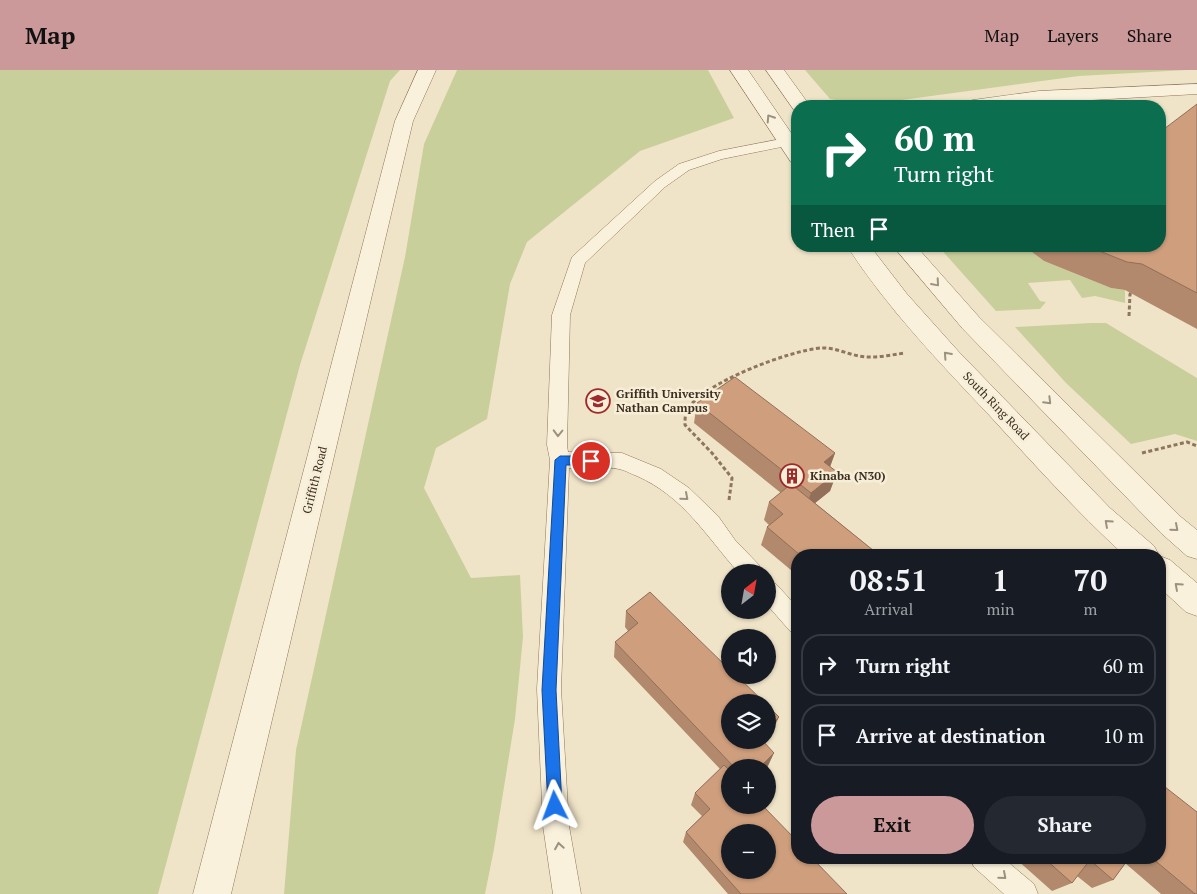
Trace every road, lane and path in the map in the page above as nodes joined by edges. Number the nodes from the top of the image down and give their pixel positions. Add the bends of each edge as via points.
1 (427, 70) edge
2 (739, 70) edge
3 (775, 70) edge
4 (1197, 88) edge
5 (797, 100) edge
6 (1017, 100) edge
7 (786, 142) junction
8 (791, 149) edge
9 (863, 252) edge
10 (909, 252) edge
11 (1136, 288) edge
12 (1129, 316) dead end
13 (913, 352) dead end
14 (1197, 446) edge
15 (1134, 455) dead end
16 (560, 460) junction
17 (711, 522) junction
18 (1197, 547) edge
19 (1137, 549) edge
20 (744, 564) edge
21 (1166, 574) edge
22 (776, 600) edge
23 (1197, 602) edge
24 (791, 616) edge
25 (990, 864) edge
26 (212, 894) edge
27 (567, 894) edge
28 (1024, 894) edge

1 - 26 street, Griffith Road via 404,121
7 -> 2 street
3 - 5 street
4 - 6 street
7 - 8 street
7 -> 16 lane via 719,155 684,167 660,184 578,261 561,315 557,445
19 -> 9 street, South Ring Road via 1100,516 950,358
10 -> 18 street via 983,336 1171,526
11 - 12 path via 1130,294
13 - 17 path via 860,356 824,348 809,350 734,376 695,401 686,410 685,425 732,478 728,504
14 - 15 path via 1187,442
16 -> 17 lane via 622,461 654,475 675,489
27 -> 16 lane via 556,826 549,690
17 - 20 lane
23 -> 21 street
22 - 24 lane
25 -> 28 lane

